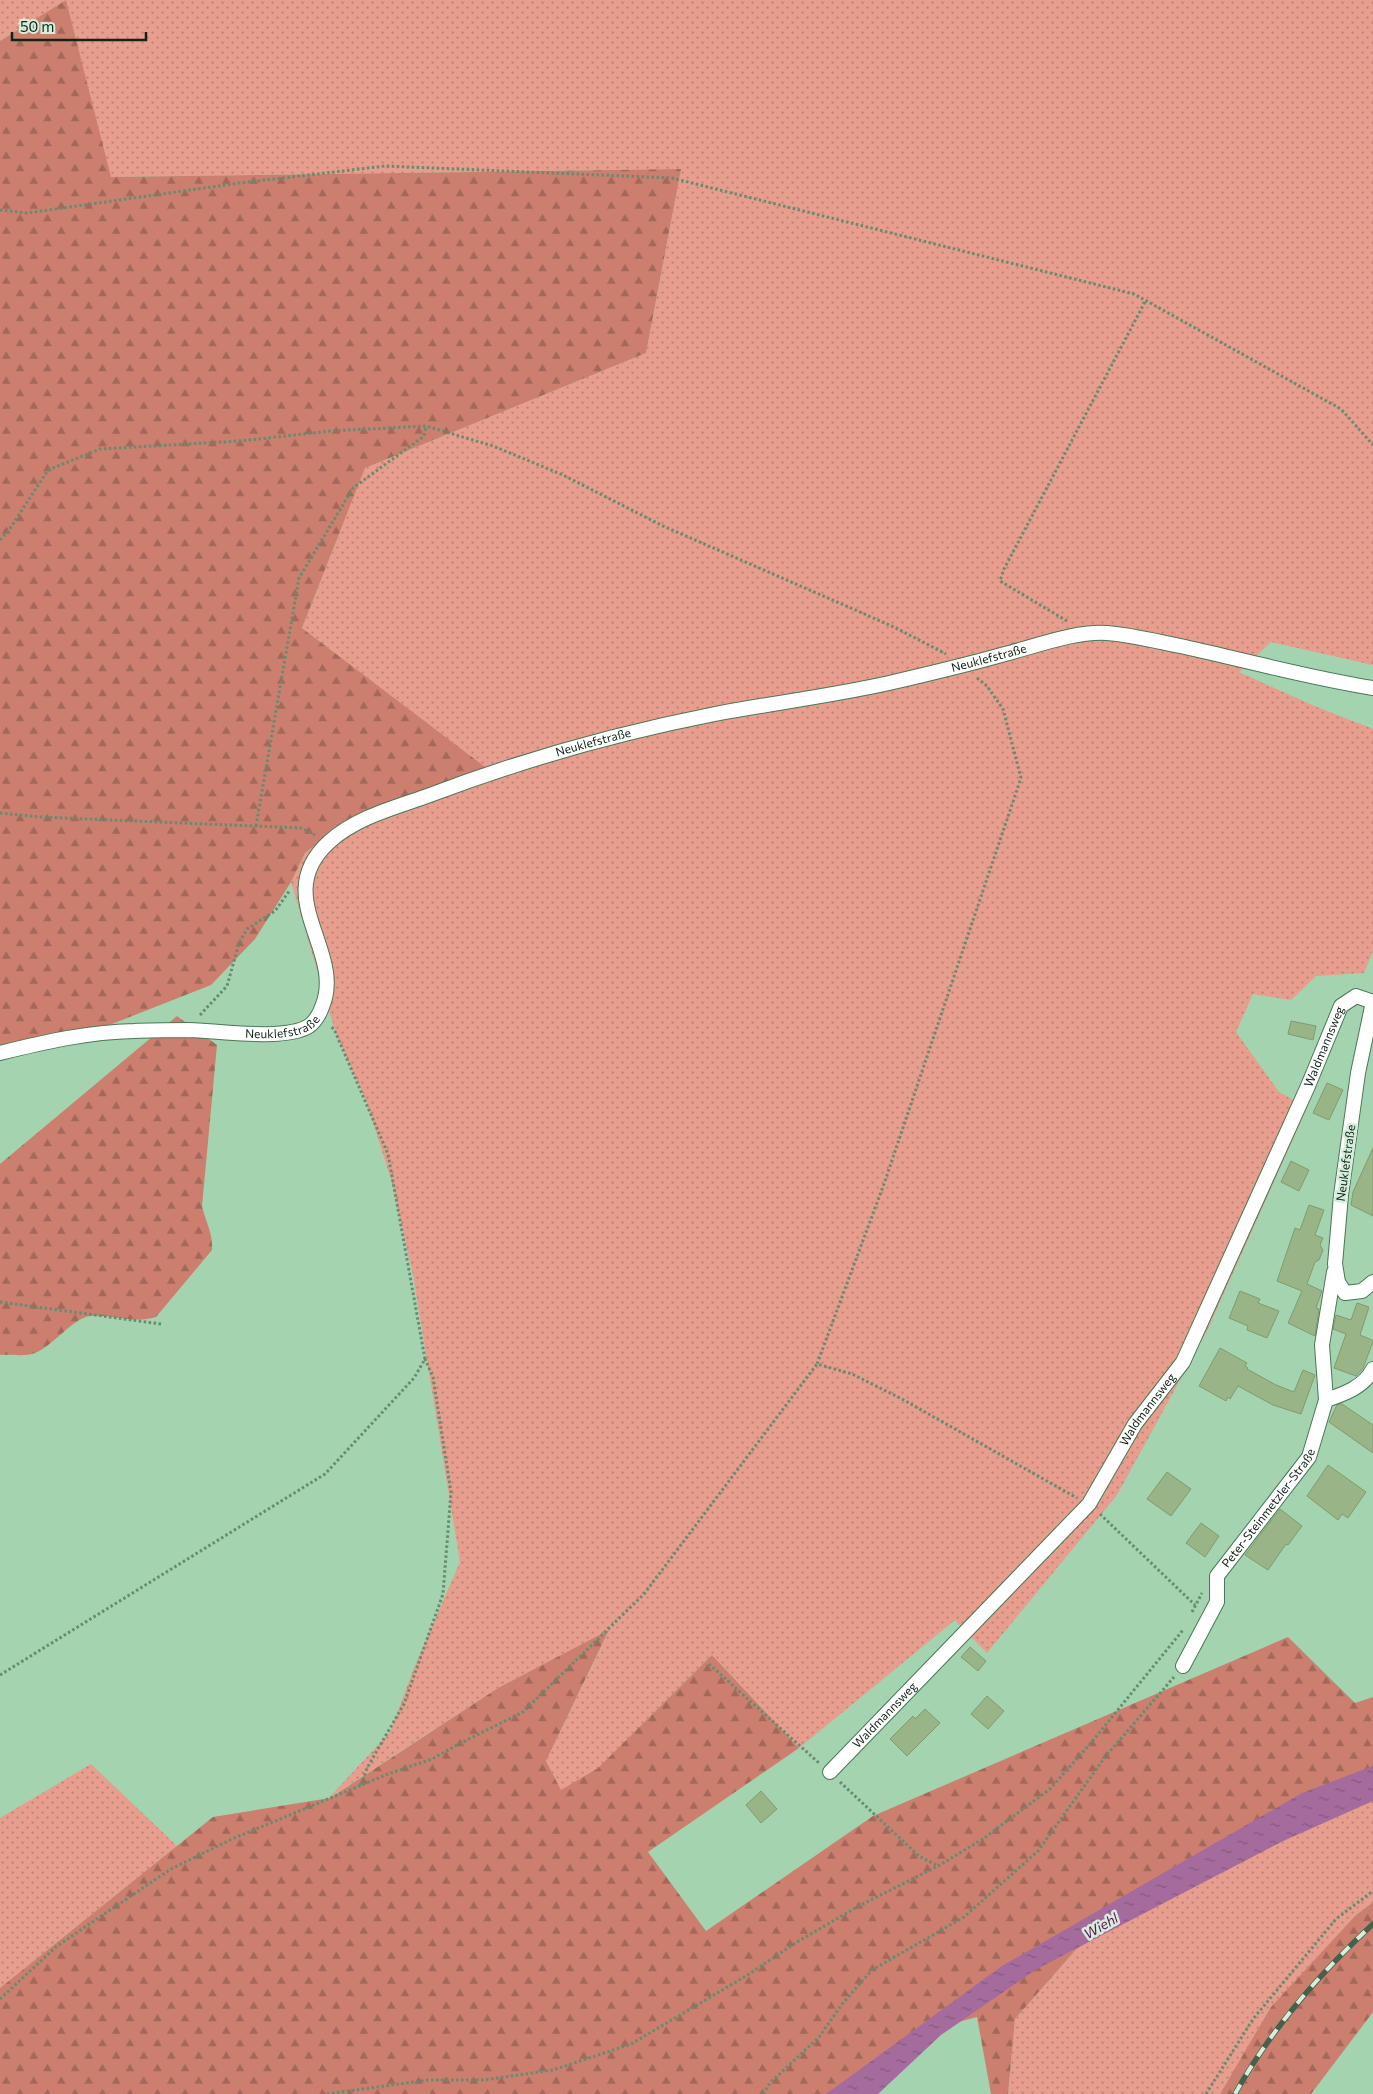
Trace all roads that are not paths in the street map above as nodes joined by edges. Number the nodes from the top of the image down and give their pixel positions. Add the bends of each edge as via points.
1 (1373, 688) edge
2 (1373, 1002) edge
3 (0, 1053) edge
4 (1335, 1264) junction
5 (1373, 1282) edge
6 (1373, 1369) edge
7 (1326, 1400) junction
8 (1183, 1666) road end
9 (830, 1772) dead end

1 - 3 street, Neuklefstraße via 1316,679 1238,658 1103,632 1060,639 883,685 715,714 618,736 477,777 375,816 345,830 329,842 318,854 304,887 328,988 316,1018 308,1027 279,1034 186,1030 82,1035
2 - 4 street, Neuklefstraße via 1358,1073
2 - 9 street, Waldmannsweg via 1356,996 1341,1006 1183,1362 1135,1424 1089,1504
4 - 5 street, Neuklefstraße via 1338,1282 1345,1293 1362,1291
4 - 7 street, Peter-Steinmetzler-Straße via 1322,1345
6 - 7 street via 1370,1376 1351,1391
7 - 8 street, Peter-Steinmetzler-Straße via 1309,1457 1217,1576 1217,1602

